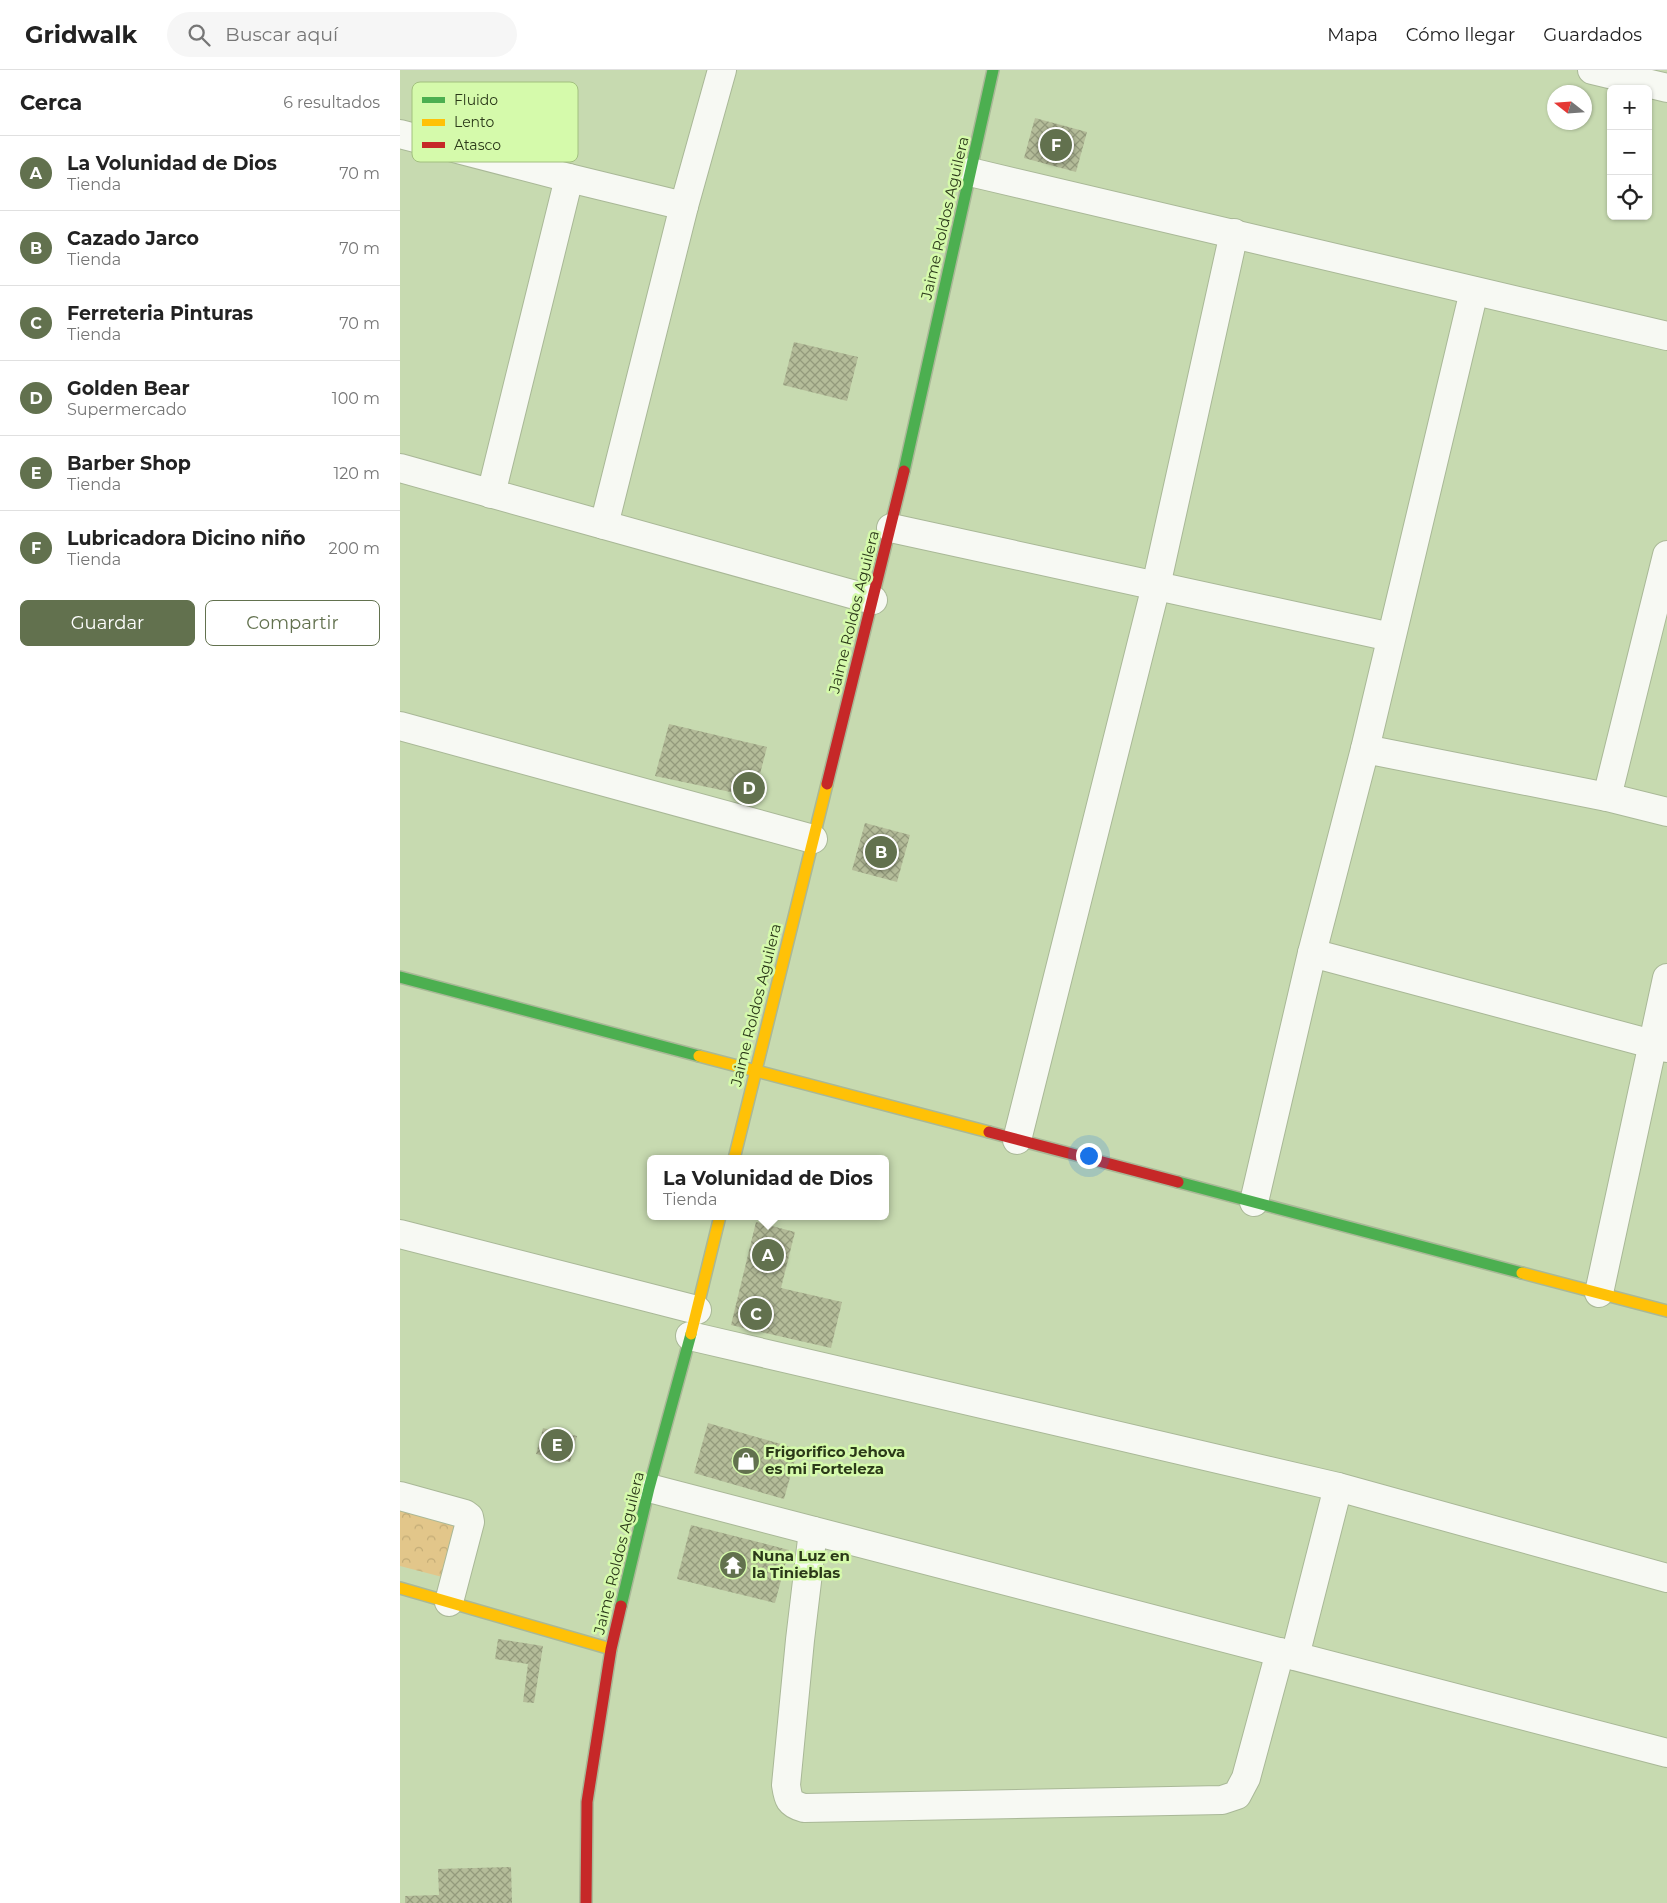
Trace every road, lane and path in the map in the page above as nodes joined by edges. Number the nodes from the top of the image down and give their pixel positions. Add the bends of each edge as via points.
1 (722, 70) edge
2 (993, 70) edge
3 (1592, 70) edge
4 (1667, 88) edge
5 (507, 162) edge
6 (970, 172) junction
7 (568, 178) junction
8 (684, 206) junction
9 (1234, 233) junction
10 (1474, 291) junction
11 (1667, 336) edge
12 (400, 468) edge
13 (491, 494) junction
14 (604, 525) junction
15 (891, 528) junction
16 (1667, 555) edge
17 (1156, 586) junction
18 (872, 600) junction
19 (1391, 637) junction
20 (400, 726) edge
21 (1364, 748) junction
22 (1607, 797) junction
23 (1667, 812) edge
24 (813, 839) junction
25 (1312, 953) junction
26 (400, 977) edge
27 (1667, 978) edge
28 (1660, 1047) edge
29 (755, 1071) junction
30 (1017, 1140) junction
31 (735, 1155) edge
32 (1254, 1202) junction
33 (719, 1220) edge
34 (400, 1234) edge
35 (1599, 1293) junction
36 (697, 1310) junction
37 (1667, 1311) edge
38 (690, 1336) junction
39 (650, 1488) junction
40 (1338, 1488) junction
41 (400, 1496) edge
42 (814, 1531) junction
43 (1667, 1578) edge
44 (400, 1588) edge
45 (448, 1602) junction
46 (610, 1649) junction
47 (1287, 1654) junction
48 (1667, 1753) edge
49 (586, 1903) edge

1 - 8 street
2 - 6 street, Jaime Roldos Aguilera
3 - 4 street
5 - 7 street
6 - 9 street
6 - 15 street, Jaime Roldos Aguilera
7 - 8 street
7 - 13 street
8 - 14 street
9 - 10 street
9 - 17 street
10 - 11 street
10 - 19 street
12 - 13 street
13 - 14 street
14 - 18 street
15 - 17 street
15 - 18 street, Jaime Roldos Aguilera
16 - 22 street
17 - 19 street
17 - 30 street
18 - 24 street, Jaime Roldos Aguilera
19 - 21 street
20 - 24 street
21 - 22 street
21 - 25 street
22 - 23 street
24 - 29 street, Jaime Roldos Aguilera
25 - 28 street
25 - 32 street
26 - 29 street
27 - 28 street
28 - 35 street
29 - 30 street
29 - 31 street, Jaime Roldos Aguilera
30 - 32 street
32 - 35 street
33 - 36 street, Jaime Roldos Aguilera
34 - 36 street
35 - 37 street
36 - 38 street, Jaime Roldos Aguilera
38 - 39 street, Jaime Roldos Aguilera
38 - 40 street
39 - 42 street
39 - 46 street, Jaime Roldos Aguilera
40 - 43 street
40 - 47 street
41 - 45 street via 469,1517
42 - 47 street
42 - 47 street via 786,1785 788,1798 794,1805 804,1808 1222,1800 1236,1795 1246,1778
44 - 45 street
45 - 46 street
46 - 49 street, Jaime Roldos Aguilera via 587,1802
47 - 48 street

